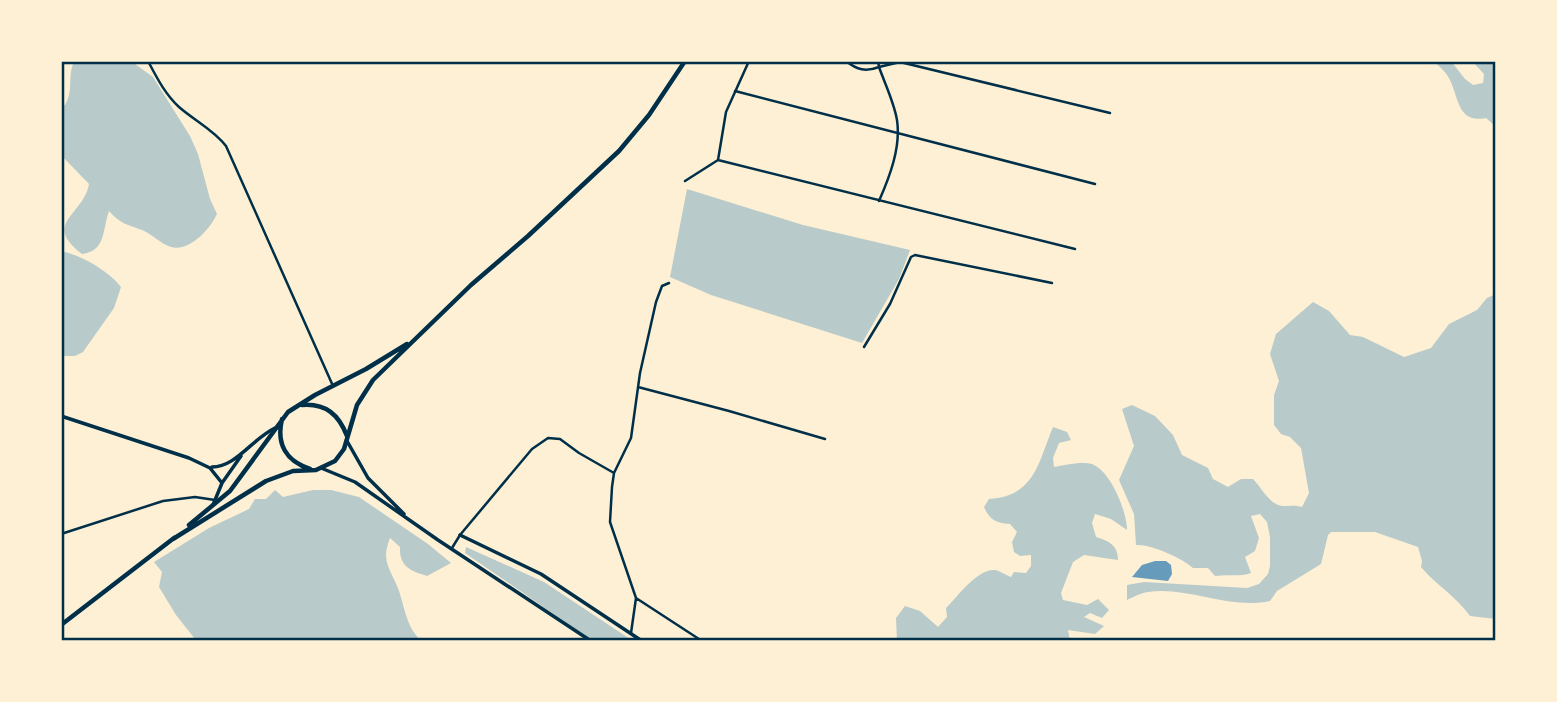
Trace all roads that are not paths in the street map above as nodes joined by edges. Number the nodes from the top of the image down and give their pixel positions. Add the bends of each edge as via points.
1 (148, 61) edge
2 (685, 61) edge
3 (749, 61) edge
4 (846, 61) edge
5 (878, 61) edge
6 (879, 67) junction
7 (735, 91) junction
8 (1110, 113) dead end
9 (897, 134) junction
10 (718, 160) junction
11 (685, 181) dead end
12 (1095, 184) dead end
13 (879, 201) junction
14 (1074, 249) dead end
15 (669, 283) dead end
16 (1052, 283) dead end
17 (412, 340) junction
18 (864, 347) dead end
19 (333, 386) junction
20 (638, 387) junction
21 (298, 405) junction
22 (61, 416) edge
23 (282, 419) junction
24 (275, 428) junction
25 (347, 438) junction
26 (825, 439) dead end
27 (248, 446) junction
28 (210, 468) junction
29 (319, 469) junction
30 (614, 472) junction
31 (222, 483) junction
32 (214, 503) junction
33 (410, 521) junction
34 (61, 534) edge
35 (460, 535) junction
36 (173, 539) junction
37 (451, 549) junction
38 (636, 598) junction
39 (61, 625) edge
40 (631, 633) junction
41 (592, 641) edge
42 (642, 641) edge
43 (702, 641) edge

1 - 19 street via 177,105 226,146
2 - 17 highway via 619,151
3 - 7 street
4 - 6 street via 859,69
5 - 6 street
6 - 8 street via 900,62
6 - 9 street via 897,120
7 - 9 street
7 - 10 street via 726,112
9 - 12 street
9 - 13 street via 889,178
10 - 11 street
10 - 13 street
13 - 14 street
15 - 20 street via 662,286 656,302
16 - 18 street via 911,257
17 - 19 highway
17 - 25 highway via 369,386 357,405
19 - 21 highway
20 - 26 street
20 - 30 street via 631,438
21 - 23 highway
21 - 25 highway via 314,404 331,411
22 - 28 street
23 - 24 highway
23 - 29 highway via 283,450 297,463
24 - 27 street
24 - 32 highway via 230,491
25 - 29 highway via 340,455
25 - 33 street via 368,478
27 - 28 street via 226,465
27 - 31 street
28 - 31 street
29 - 33 street via 355,482
29 - 36 highway via 293,471 266,481
30 - 35 street via 560,439 548,438 532,449
30 - 38 street via 610,522
31 - 32 street
32 - 34 street via 195,497 163,501
32 - 36 highway
33 - 37 street
35 - 37 street
35 - 40 street via 541,574
36 - 39 highway
37 - 41 street
38 - 40 street
38 - 43 street
40 - 42 street

